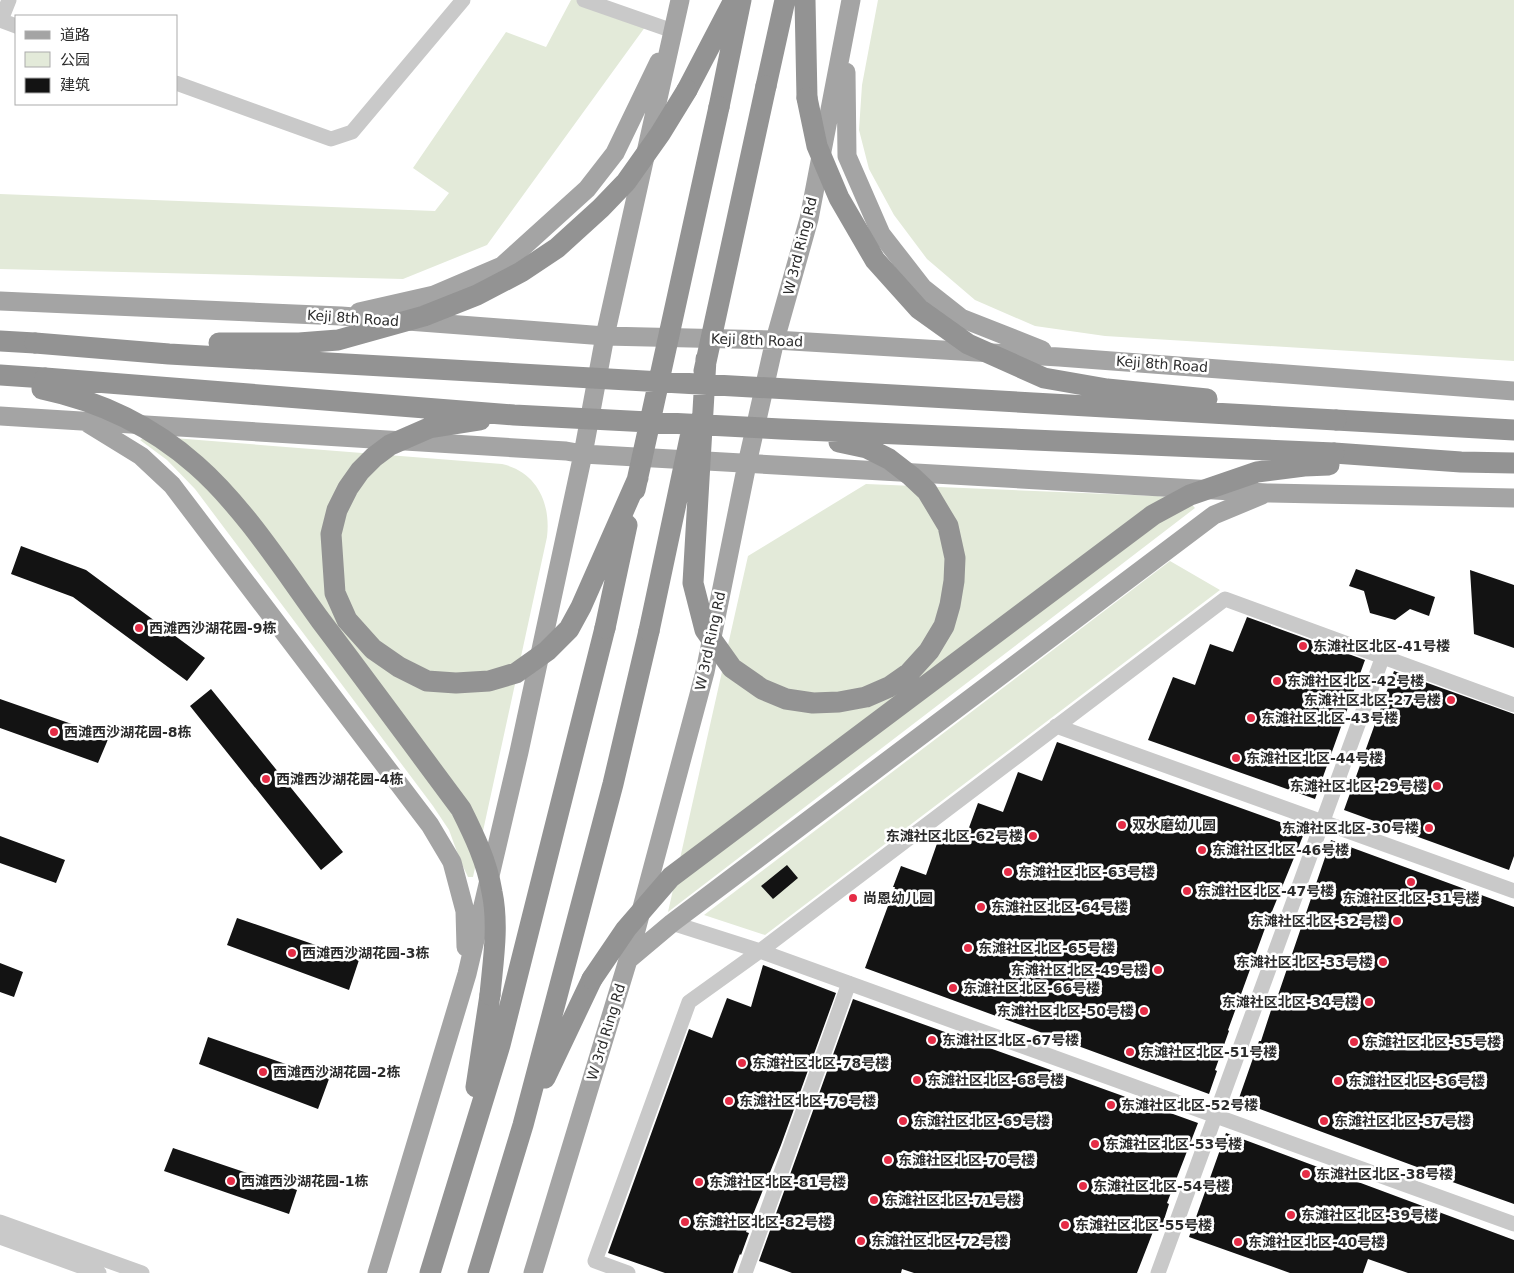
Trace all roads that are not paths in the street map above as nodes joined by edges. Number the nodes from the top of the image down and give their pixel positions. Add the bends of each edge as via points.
1 (9, 0) edge
2 (463, 0) edge
3 (584, 0) edge
4 (680, 0) edge
5 (735, 0) edge
6 (741, 0) edge
7 (785, 0) edge
8 (805, 0) edge
9 (850, 0) edge
10 (1, 20) edge
11 (15, 26) edge
12 (673, 31) junction
13 (845, 34) junction
14 (178, 84) edge
15 (0, 301) edge
16 (341, 316) junction
17 (605, 336) junction
18 (775, 340) junction
19 (0, 341) edge
20 (35, 343) junction
21 (1059, 357) junction
22 (706, 359) junction
23 (0, 375) edge
24 (0, 381) edge
25 (43, 384) junction
26 (1514, 391) edge
27 (514, 415) junction
28 (0, 416) edge
29 (1272, 416) junction
30 (86, 422) junction
31 (781, 429) junction
32 (1514, 430) edge
33 (583, 454) junction
34 (1333, 459) junction
35 (1514, 463) edge
36 (747, 464) junction
37 (638, 478) junction
38 (1267, 493) junction
39 (1514, 498) edge
40 (1383, 656) junction
41 (1514, 704) edge
42 (1056, 726) junction
43 (1323, 822) junction
44 (1514, 891) edge
45 (672, 922) junction
46 (760, 951) junction
47 (628, 960) junction
48 (467, 974) junction
49 (849, 984) junction
50 (1216, 1116) junction
51 (523, 1125) junction
52 (466, 1158) junction
53 (0, 1222) edge
54 (1514, 1224) edge
55 (0, 1237) edge
56 (99, 1273) edge
57 (142, 1273) edge
58 (377, 1273) edge
59 (430, 1273) edge
60 (478, 1273) edge
61 (533, 1273) edge
62 (628, 1273) edge
63 (745, 1273) edge
64 (1158, 1273) edge

1 - 10 street
2 - 14 street via 352,132 331,139
3 - 12 street
4 - 12 main road
5 - 20 highway, bridge via 687,90 626,182 557,248 477,295 424,316 338,340 299,343
6 - 37 highway, bridge
7 - 22 highway, bridge
8 - 29 highway, bridge via 807,98 817,146 839,198 876,260 919,309 968,344 1044,378 1107,389 1204,399
9 - 13 main road, W 3rd Ring Rd
10 - 11 street
12 - 16 main road via 615,153 587,189 502,266 434,295
12 - 17 main road
13 - 18 main road, W 3rd Ring Rd via 809,219
13 - 21 main road via 847,156 881,234 923,288 961,318
15 - 16 main road, Keji 8th Road
16 - 17 main road, Keji 8th Road
17 - 18 main road, Keji 8th Road
17 - 33 main road
18 - 21 main road, Keji 8th Road
18 - 36 main road, W 3rd Ring Rd
19 - 20 highway
20 - 29 highway, bridge via 169,354
21 - 26 main road, Keji 8th Road
22 - 31 highway, bridge via 693,583 705,630 732,668 762,689 786,699 813,703 866,697 889,688 909,673 929,651 944,626 950,605 955,558 948,526 927,491 889,459 867,448
22 - 51 highway, bridge via 613,784
23 - 25 highway
24 - 25 highway
25 - 27 highway, bridge
25 - 52 highway, bridge via 139,424 197,466 245,518 461,809 479,845 492,892 495,934 490,995
27 - 31 highway, bridge
27 - 37 highway, bridge via 430,428 390,445 360,471 337,510 331,534 335,593 347,620 373,649 399,667 427,681 456,684 489,681 516,673 547,651 569,629 581,607
28 - 30 main road
29 - 32 highway, bridge
30 - 33 main road
30 - 48 main road via 141,456 172,485 430,825 452,862 465,911
31 - 34 highway, bridge
33 - 36 main road
33 - 48 main road
34 - 35 highway
34 - 51 highway, bridge via 1257,472 1190,495 1153,515 672,877 626,929 592,979
36 - 38 main road
36 - 47 main road, W 3rd Ring Rd via 705,672
37 - 52 highway, bridge via 500,1045
38 - 39 main road
38 - 45 main road via 1214,515
40 - 41 street
40 - 42 street via 1224,599
40 - 43 street
42 - 43 street
42 - 46 street
43 - 44 street
43 - 50 street
45 - 46 street
45 - 47 main road
46 - 49 street
46 - 62 street via 689,1002 595,1261
47 - 61 main road, W 3rd Ring Rd
48 - 58 main road
49 - 50 street
49 - 63 street
50 - 54 street
50 - 64 street
51 - 60 highway
52 - 59 highway
53 - 57 street
55 - 56 street

